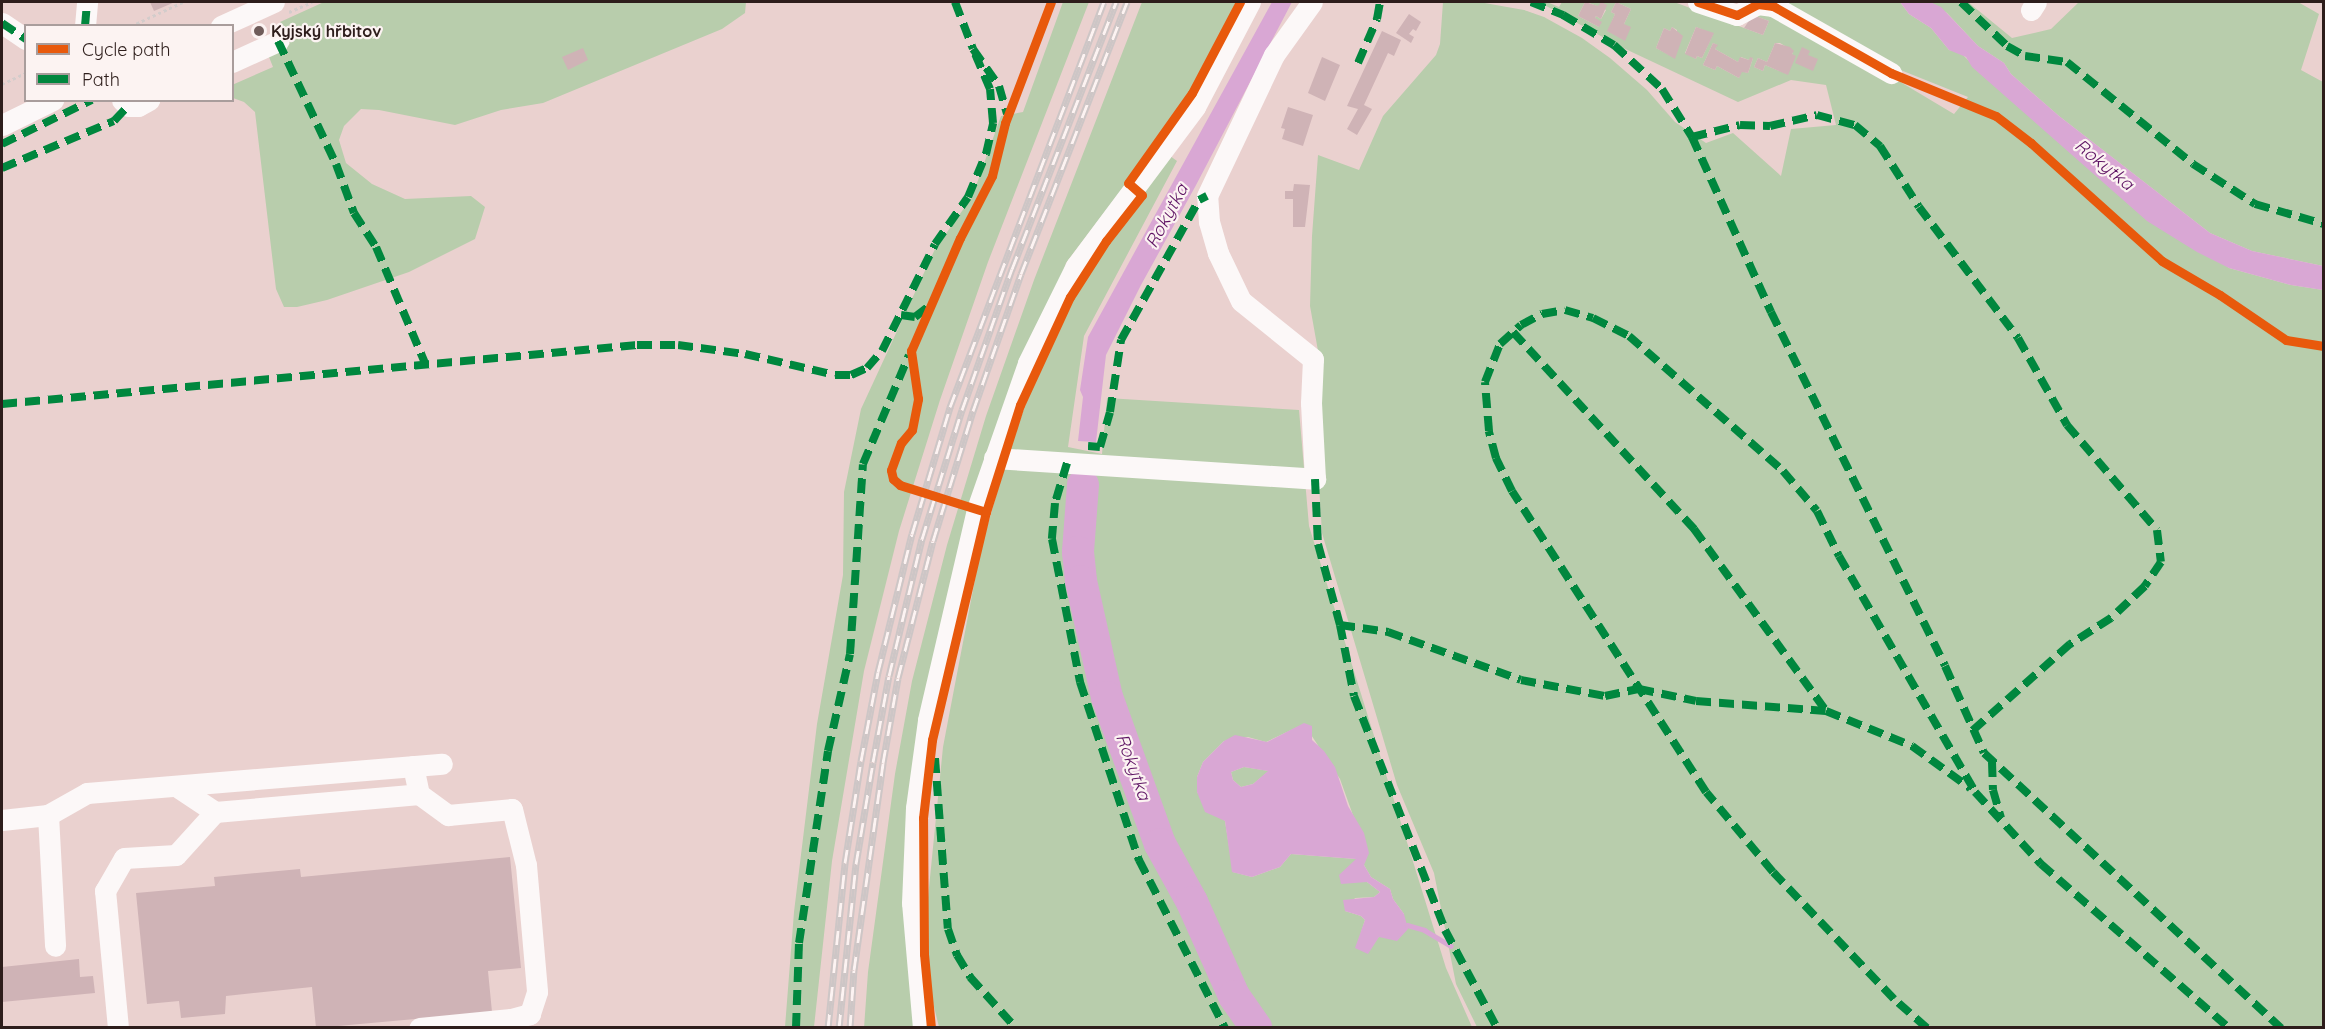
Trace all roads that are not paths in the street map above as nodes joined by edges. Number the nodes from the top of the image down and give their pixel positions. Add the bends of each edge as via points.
1 (87, 2) edge
2 (273, 2) edge
3 (1250, 2) edge
4 (1312, 2) edge
5 (1698, 2) edge
6 (2, 23) edge
7 (85, 24) edge
8 (225, 24) edge
9 (24, 38) edge
10 (278, 41) dead end
11 (234, 61) edge
12 (1892, 73) dead end
13 (49, 102) edge
14 (124, 102) edge
15 (145, 102) edge
16 (2, 125) edge
17 (994, 458) junction
18 (442, 764) dead end
19 (413, 766) junction
20 (177, 786) junction
21 (418, 794) junction
22 (215, 812) junction
23 (48, 815) junction
24 (2, 820) edge
25 (55, 946) dead end
26 (512, 1023) edge
27 (118, 1028) edge
28 (419, 1028) edge
29 (923, 1028) edge

1 - 7 street
2 - 8 street
3 - 17 street via 1195,107 1076,266 1029,363
4 - 17 street via 1274,56 1207,196 1218,253 1241,301 1313,359 1315,479
5 - 12 street via 1737,15 1758,4 1773,6
6 - 9 street
10 - 11 street
13 - 16 street
14 - 15 street via 138,106
17 - 29 street via 976,509 928,720 916,808 912,903
18 - 19 street
19 - 20 street
19 - 21 street
20 - 22 street
20 - 23 street via 87,793
21 - 22 street
21 - 26 street via 448,814 512,809 526,865 537,992 530,1014
22 - 27 street via 176,855 124,858 105,891
23 - 24 street
23 - 25 street
26 - 28 street

